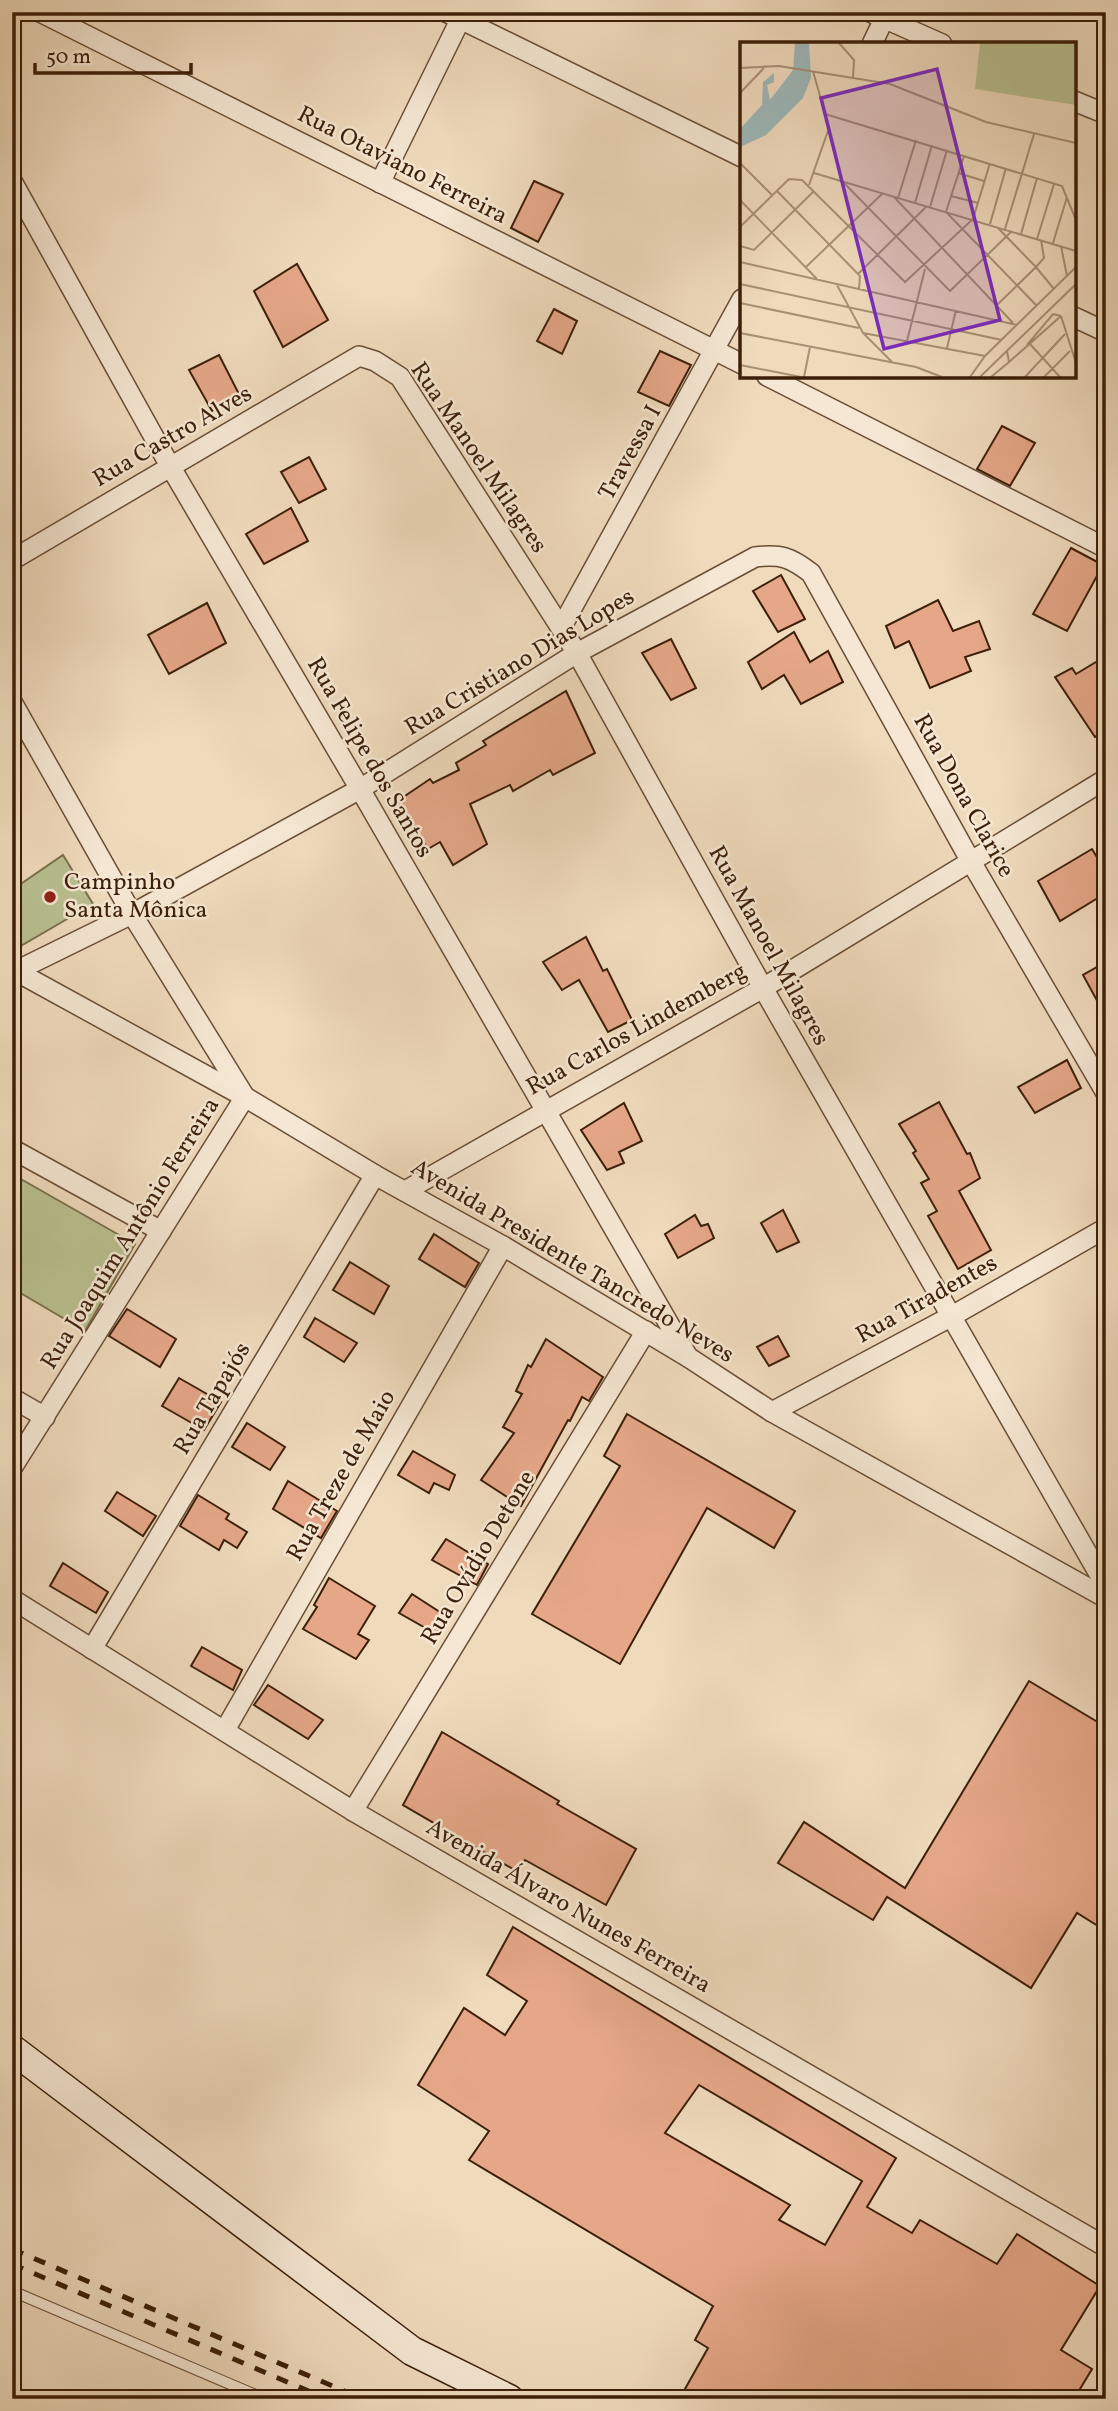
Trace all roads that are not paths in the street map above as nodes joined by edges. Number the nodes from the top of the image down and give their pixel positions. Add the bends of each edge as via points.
1 (40, 12) edge
2 (457, 15) edge
3 (877, 15) edge
4 (872, 42) edge
5 (938, 42) edge
6 (1076, 102) edge
7 (1106, 114) edge
8 (740, 156) edge
9 (12, 181) edge
10 (380, 183) junction
11 (740, 303) edge
12 (1076, 318) edge
13 (1106, 332) edge
14 (715, 350) junction
15 (359, 356) joint
16 (740, 363) edge
17 (770, 378) edge
18 (170, 466) junction
19 (1106, 548) edge
20 (755, 557) joint
21 (12, 561) edge
22 (561, 628) junction
23 (577, 653) junction
24 (12, 702) edge
25 (1106, 779) edge
26 (360, 789) junction
27 (970, 860) junction
28 (132, 914) junction
29 (13, 972) edge
30 (763, 988) junction
31 (1106, 1093) edge
32 (246, 1097) junction
33 (544, 1110) junction
34 (12, 1149) edge
35 (376, 1175) junction
36 (405, 1191) junction
37 (1106, 1228) edge
38 (161, 1231) junction
39 (503, 1246) junction
40 (952, 1315) junction
41 (646, 1331) junction
42 (688, 1357) junction
43 (12, 1398) edge
44 (772, 1412) junction
45 (45, 1417) junction
46 (12, 1468) edge
47 (1106, 1586) edge
48 (1106, 1598) edge
49 (12, 1600) edge
50 (92, 1649) junction
51 (225, 1730) junction
52 (353, 1811) junction
53 (12, 2049) edge
54 (1106, 2247) edge
55 (12, 2291) edge
56 (265, 2399) edge
57 (509, 2399) edge

1 - 10 street, Rua Otaviano Ferreira
2 - 8 street
2 - 10 street
3 - 4 street
3 - 5 street
6 - 7 street
9 - 18 street, Rua Felipe dos Santos
10 - 14 street, Rua Otaviano Ferreira
11 - 14 street, Travessa I
12 - 13 street
14 - 16 street, Rua Otaviano Ferreira
14 - 22 street, Travessa I
15 - 18 street, Rua Castro Alves
15 - 22 street, Rua Manoel Milagres via 375,360 400,377
17 - 19 street
18 - 21 street, Rua Castro Alves
18 - 26 street, Rua Felipe dos Santos
20 - 23 street, Rua Cristiano Dias Lopes
20 - 27 street, Rua Dona Clarice via 777,554 811,573
22 - 23 street, Rua Manoel Milagres
23 - 26 street, Rua Cristiano Dias Lopes
23 - 30 street, Rua Manoel Milagres
24 - 28 street
25 - 27 street, Rua Carlos Lindemberg
26 - 28 street, Rua Cristiano Dias Lopes
26 - 33 street, Rua Felipe dos Santos
27 - 30 street, Rua Carlos Lindemberg
27 - 31 street, Rua Dona Clarice
28 - 29 street, Rua Cristiano Dias Lopes
28 - 32 street
29 - 32 street, Avenida Presidente Tancredo Neves
30 - 33 street, Rua Carlos Lindemberg
30 - 40 street, Rua Manoel Milagres
32 - 35 street, Avenida Presidente Tancredo Neves
32 - 38 street, Rua Joaquim Antônio Ferreira
33 - 36 street, Rua Carlos Lindemberg
33 - 42 street, Rua Felipe dos Santos
34 - 38 street
35 - 36 street, Avenida Presidente Tancredo Neves
35 - 50 street, Rua Tapajós
36 - 39 street, Avenida Presidente Tancredo Neves
37 - 40 street, Rua Tiradentes
38 - 45 street, Rua Joaquim Antônio Ferreira
39 - 41 street, Avenida Presidente Tancredo Neves
39 - 51 street, Rua Treze de Maio
40 - 44 street, Rua Tiradentes
40 - 47 street, Rua Manoel Milagres
41 - 42 street, Avenida Presidente Tancredo Neves
41 - 52 street, Rua Ovídio Detone
42 - 44 street, Avenida Presidente Tancredo Neves
43 - 45 street
44 - 48 street, Avenida Presidente Tancredo Neves
45 - 46 street, Rua Joaquim Antônio Ferreira
49 - 50 street, Avenida Álvaro Nunes Ferreira
50 - 51 street, Avenida Álvaro Nunes Ferreira
51 - 52 street, Avenida Álvaro Nunes Ferreira
52 - 54 street, Avenida Álvaro Nunes Ferreira
53 - 57 street via 412,2351
55 - 56 lane

